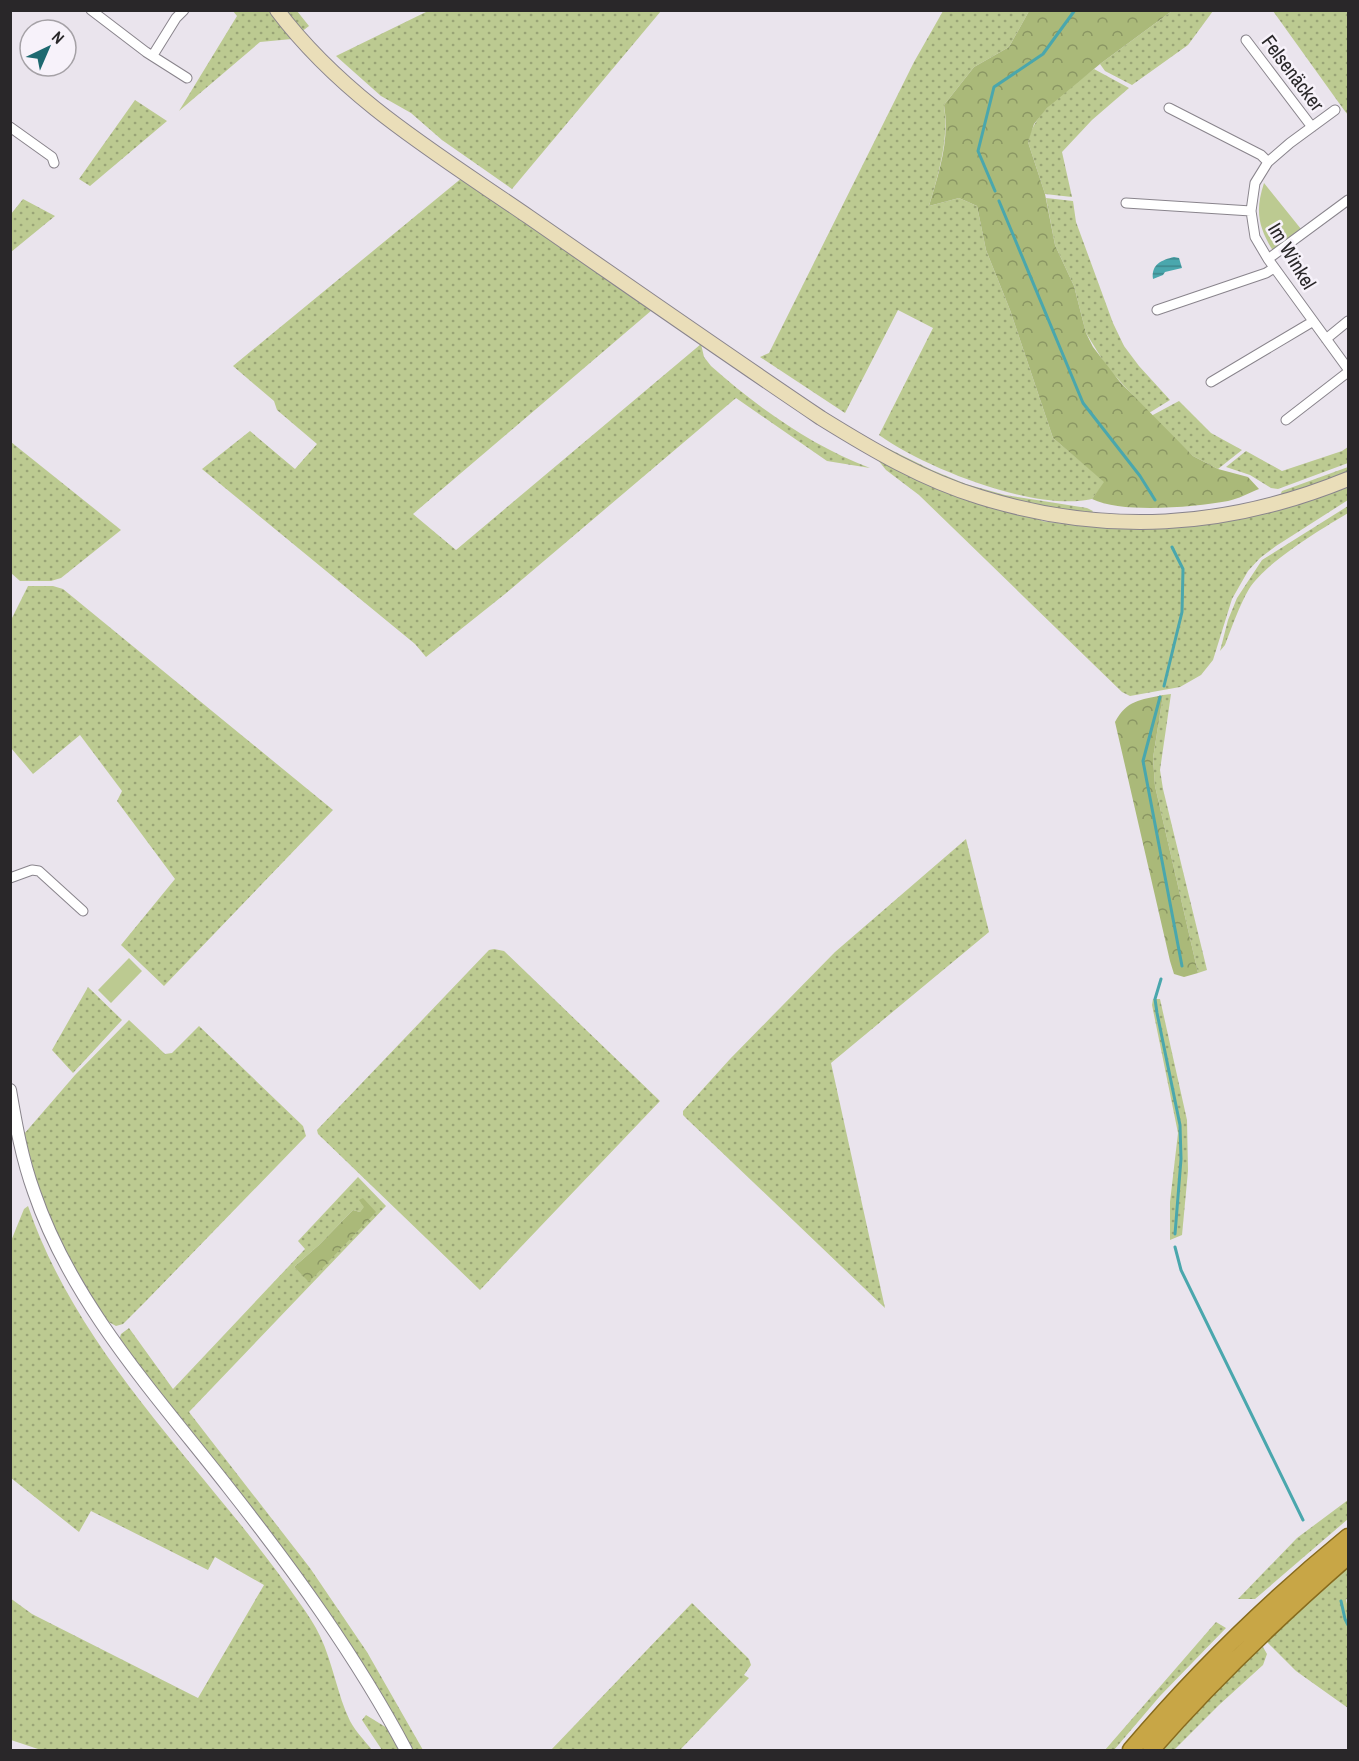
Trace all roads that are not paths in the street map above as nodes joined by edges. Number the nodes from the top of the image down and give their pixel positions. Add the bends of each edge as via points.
1 (91, 10) edge
2 (184, 10) edge
3 (277, 10) edge
4 (1246, 40) dead end
5 (153, 55) junction
6 (187, 78) dead end
7 (1168, 108) dead end
8 (1335, 110) dead end
9 (10, 127) edge
10 (1312, 128) junction
11 (1268, 162) junction
12 (54, 163) dead end
13 (1348, 200) edge
14 (1126, 203) dead end
15 (1251, 211) junction
16 (1268, 259) junction
17 (1274, 268) junction
18 (1157, 310) dead end
19 (1348, 321) edge
20 (1312, 322) junction
21 (1326, 339) junction
22 (1348, 371) edge
23 (1211, 382) dead end
24 (1286, 420) dead end
25 (1348, 479) edge
26 (10, 878) edge
27 (83, 911) dead end
28 (10, 1090) edge
29 (1348, 1537) edge
30 (1348, 1556) edge
31 (1265, 1619) junction
32 (1241, 1643) junction
33 (406, 1750) edge
34 (1131, 1750) edge
35 (1151, 1750) edge

1 - 5 street
2 - 5 street
3 - 25 main road via 340,80 406,132 821,418 934,479 1025,510 1098,520 1154,522 1251,511
4 - 10 street, Felsenäcker
5 - 6 street
7 - 11 street
8 - 10 street, Im Winkel
9 - 12 street via 52,157
10 - 11 street, Im Winkel
11 - 15 street, Im Winkel via 1256,183
13 - 16 street
14 - 15 street
15 - 16 street, Im Winkel via 1255,237
16 - 17 street, Im Winkel
17 - 18 street
17 - 20 street, Im Winkel
19 - 21 street
20 - 21 street, Im Winkel
20 - 23 street
21 - 22 street, Im Winkel
22 - 24 street
26 - 27 street via 32,870 39,872
28 - 33 street via 34,1194 76,1282 112,1338 310,1596
29 - 31 highway
30 - 31 highway
31 - 32 highway
32 - 34 highway via 1157,1719
32 - 35 highway

